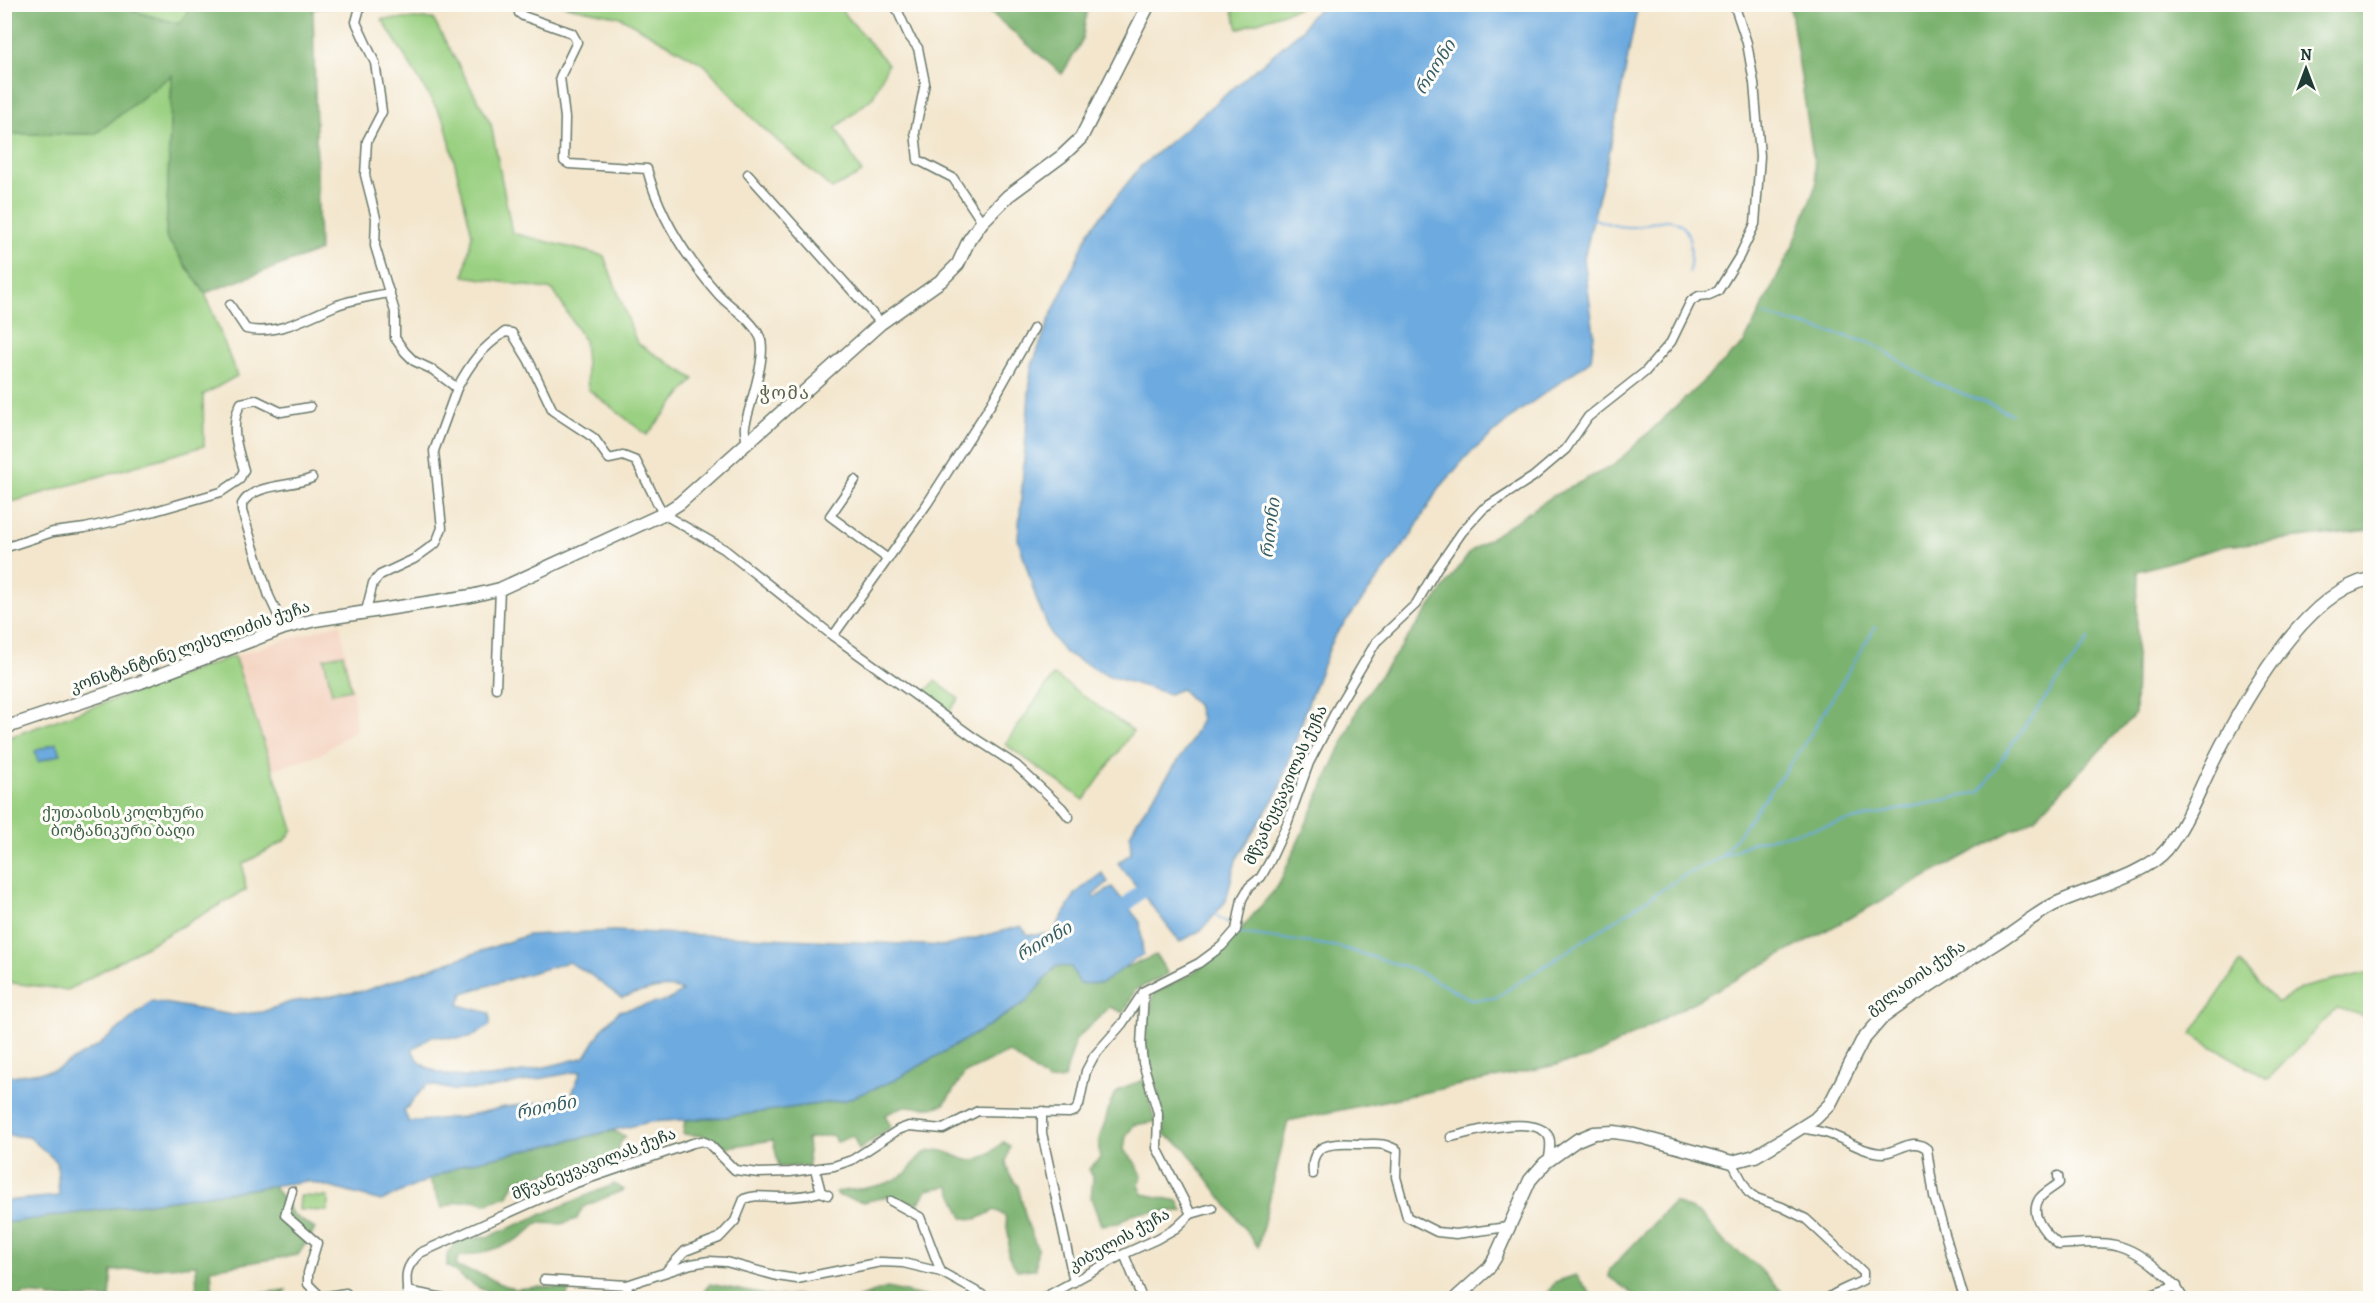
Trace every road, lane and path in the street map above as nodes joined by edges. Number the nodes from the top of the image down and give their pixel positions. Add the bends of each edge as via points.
1 (361, 4) edge
2 (521, 4) edge
3 (1149, 4) edge
4 (1734, 4) edge
5 (895, 5) edge
6 (748, 174) dead end
7 (982, 222) junction
8 (390, 293) junction
9 (230, 305) dead end
10 (881, 323) junction
11 (1034, 328) dead end
12 (457, 388) junction
13 (309, 407) dead end
14 (747, 444) junction
15 (312, 478) dead end
16 (855, 480) dead end
17 (663, 514) junction
18 (4, 548) edge
19 (888, 559) junction
20 (2370, 579) edge
21 (500, 589) junction
22 (366, 611) junction
23 (284, 628) junction
24 (833, 636) junction
25 (496, 688) dead end
26 (4, 728) edge
27 (1069, 817) dead end
28 (1144, 991) junction
29 (1042, 1111) junction
30 (1801, 1128) junction
31 (1451, 1137) dead end
32 (1549, 1160) junction
33 (1732, 1162) junction
34 (815, 1169) junction
35 (1313, 1174) dead end
36 (2058, 1176) dead end
37 (292, 1191) dead end
38 (891, 1201) dead end
39 (1212, 1208) dead end
40 (1191, 1214) junction
41 (1507, 1227) junction
42 (1124, 1254) junction
43 (664, 1272) junction
44 (941, 1272) junction
45 (544, 1280) dead end
46 (1074, 1282) junction
47 (627, 1284) junction
48 (2177, 1286) junction
49 (407, 1291) edge
50 (350, 1299) edge
51 (444, 1299) edge
52 (628, 1299) edge
53 (988, 1299) edge
54 (1043, 1299) edge
55 (1142, 1299) edge
56 (1456, 1299) edge
57 (1828, 1299) edge
58 (1964, 1299) edge
59 (2141, 1299) edge
60 (2183, 1299) edge

1 - 8 street via 356,22 375,63 382,112 367,141 365,175 376,218 375,246
2 - 14 street via 519,13 523,16 572,33 577,42 560,77 566,118 564,161 647,169 676,238 720,296 748,320 760,338 762,351 755,395 744,428
3 - 7 main road, კონსტანტინე ლესელიძის ქუჩა via 1081,138 1008,196
4 - 28 street, მწვანეყვავილას ქუჩა via 1747,43 1760,156 1755,224 1739,257 1718,291 1691,301 1671,342 1645,372 1588,417 1566,449 1533,477 1483,509 1462,532 1416,604 1376,642 1340,703 1309,763 1270,861 1242,900 1236,930 1199,963
5 - 7 street via 918,48 925,83 915,132 918,160 953,178
6 - 10 street
7 - 10 main road, კონსტანტინე ლესელიძის ქუჩა via 957,264 942,280
8 - 9 street via 337,305 304,321 256,331 246,329
8 - 12 street via 395,338 405,352
10 - 14 main road, კონსტანტინე ლესელიძის ქუჩა
11 - 19 street via 991,404
12 - 17 street via 472,360 490,342 505,332 512,333 553,411 594,438 609,459 624,456 636,461
12 - 22 street via 435,451 442,528 436,543 380,575 373,583
13 - 18 street via 281,412 256,400 241,403 235,414 236,442 244,470 239,480 221,492 141,515 53,532
14 - 17 main road, კონსტანტინე ლესელიძის ქუჩა
15 - 23 street via 250,495 242,504 269,596
16 - 19 street via 830,516
17 - 21 main road, კონსტანტინე ლესელიძის ქუჩა
17 - 24 street via 724,549
19 - 24 street
20 - 30 main road, გელათის ქუჩა via 2333,596 2291,636 2229,731 2178,834 2164,852 2143,868 2052,906 1882,1018 1862,1041 1830,1104
21 - 22 main road, კონსტანტინე ლესელიძის ქუჩა
21 - 25 street
22 - 23 main road, კონსტანტინე ლესელიძის ქუჩა
23 - 26 main road, კონსტანტინე ლესელიძის ქუჩა
24 - 27 street via 1016,765
28 - 29 street, მწვანეყვავილას ქუჩა via 1094,1056 1075,1111
28 - 40 street, კიბულის ქუჩა via 1141,1045 1158,1113 1157,1148
29 - 34 street, მწვანეყვავილას ქუჩა via 978,1112 943,1129 909,1126 852,1160
29 - 46 street via 1042,1133
30 - 33 main road, გელათის ქუჩა via 1755,1156
30 - 58 street via 1872,1151 1886,1153 1916,1143 1927,1149 1934,1197
31 - 32 street via 1488,1128 1535,1126 1550,1140
32 - 33 main road via 1577,1140 1594,1133 1614,1132
32 - 41 main road via 1530,1180
33 - 57 street via 1748,1192 1806,1219 1863,1272 1863,1280
34 - 43 street via 825,1193 755,1195 744,1199 735,1221 719,1238 685,1251
34 - 49 street, მწვანეყვავილას ქუჩა via 759,1173 735,1170 709,1144 693,1143 573,1184 444,1240 408,1264
35 - 41 street via 1311,1161 1324,1147 1379,1142 1397,1149 1395,1177 1407,1217 1437,1232 1456,1234
36 - 48 street via 2059,1184 2039,1198 2036,1209 2041,1229 2059,1245 2094,1242 2132,1250
37 - 50 street via 285,1215 317,1243 308,1284 321,1297 346,1293
38 - 44 street via 920,1217
39 - 40 street
40 - 42 street, კიბულის ქუჩა via 1167,1234
41 - 56 main road via 1488,1269
42 - 46 street, კიბულის ქუჩა
42 - 55 street
43 - 44 street via 709,1261 797,1279 881,1262
43 - 47 street
44 - 53 street
45 - 47 street
46 - 54 street, კიბულის ქუჩა
47 - 52 street
48 - 59 street
48 - 60 street
49 - 51 street

